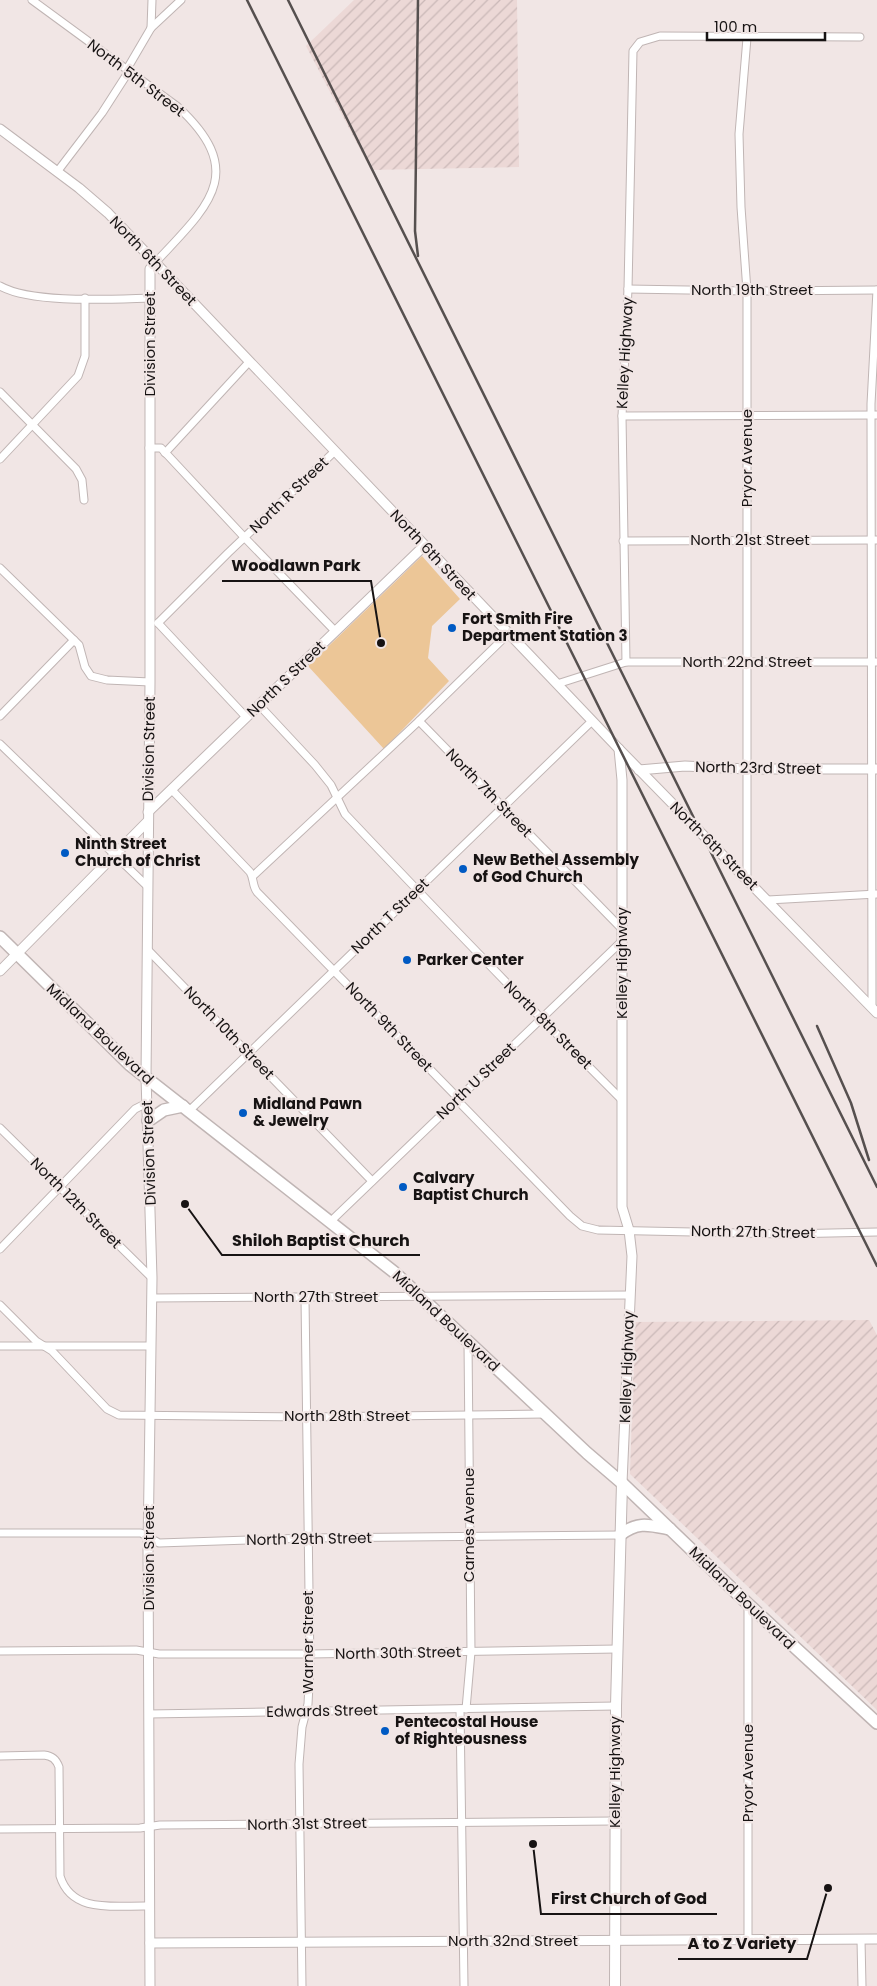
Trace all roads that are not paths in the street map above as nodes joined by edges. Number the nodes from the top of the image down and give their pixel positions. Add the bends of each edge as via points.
1 (32, 0) edge
2 (152, 0) edge
3 (181, 0) edge
4 (151, 28) junction
5 (860, 37) dead end
6 (747, 38) junction
7 (128, 70) junction
8 (0, 129) edge
9 (57, 172) junction
10 (155, 263) junction
11 (0, 286) edge
12 (628, 289) junction
13 (877, 290) edge
14 (747, 291) junction
15 (85, 298) junction
16 (150, 298) junction
17 (249, 362) junction
18 (0, 392) edge
19 (747, 414) junction
20 (874, 415) edge
21 (622, 416) junction
22 (33, 424) junction
23 (149, 448) junction
24 (334, 452) junction
25 (165, 453) junction
26 (0, 459) edge
27 (84, 500) dead end
28 (245, 538) junction
29 (747, 540) junction
30 (875, 540) edge
31 (623, 541) junction
32 (424, 546) junction
33 (0, 568) edge
34 (154, 624) junction
35 (335, 631) junction
36 (508, 634) junction
37 (74, 640) junction
38 (747, 661) junction
39 (626, 662) junction
40 (874, 662) edge
41 (150, 682) junction
42 (556, 684) junction
43 (259, 705) junction
44 (0, 716) edge
45 (246, 717) junction
46 (419, 721) junction
47 (592, 721) junction
48 (0, 744) edge
49 (619, 749) junction
50 (875, 769) edge
51 (640, 770) junction
52 (747, 770) junction
53 (171, 790) junction
54 (337, 796) junction
55 (502, 807) junction
56 (148, 816) junction
57 (115, 855) junction
58 (253, 876) junction
59 (747, 879) junction
60 (147, 886) junction
61 (418, 889) junction
62 (875, 894) edge
63 (768, 900) junction
64 (622, 929) junction
65 (0, 937) edge
66 (622, 941) junction
67 (147, 949) junction
68 (16, 953) junction
69 (334, 970) junction
70 (0, 971) edge
71 (875, 1011) edge
72 (541, 1018) junction
73 (248, 1053) junction
74 (146, 1077) junction
75 (458, 1099) junction
76 (621, 1099) junction
77 (148, 1103) junction
78 (186, 1109) junction
79 (148, 1121) junction
80 (0, 1128) edge
81 (372, 1181) junction
82 (60, 1188) junction
83 (330, 1222) junction
84 (629, 1230) junction
85 (877, 1232) edge
86 (0, 1249) edge
87 (152, 1278) junction
88 (630, 1295) junction
89 (420, 1296) junction
90 (152, 1298) junction
91 (305, 1298) junction
92 (0, 1305) edge
93 (468, 1342) junction
94 (0, 1346) edge
95 (44, 1346) junction
96 (150, 1346) junction
97 (546, 1414) junction
98 (468, 1415) junction
99 (307, 1416) junction
100 (149, 1417) junction
101 (622, 1483) junction
102 (670, 1529) junction
103 (0, 1533) edge
104 (620, 1535) junction
105 (471, 1536) junction
106 (148, 1537) junction
107 (308, 1538) junction
108 (748, 1604) junction
109 (617, 1649) junction
110 (0, 1651) edge
111 (471, 1652) junction
112 (149, 1653) junction
113 (310, 1654) junction
114 (616, 1706) junction
115 (463, 1709) junction
116 (306, 1712) junction
117 (149, 1714) junction
118 (877, 1723) edge
119 (0, 1756) edge
120 (614, 1821) junction
121 (462, 1822) junction
122 (300, 1824) junction
123 (149, 1827) junction
124 (59, 1828) junction
125 (0, 1829) edge
126 (149, 1906) junction
127 (463, 1940) junction
128 (861, 1940) junction
129 (877, 1940) edge
130 (614, 1941) junction
131 (748, 1941) junction
132 (150, 1943) junction
133 (301, 1943) junction
134 (150, 1986) edge
135 (302, 1986) edge
136 (464, 1986) edge
137 (615, 1986) edge
138 (862, 1986) edge

1 - 7 street, North 5th Street
2 - 4 street
3 - 4 street
4 - 7 street
5 - 6 street
6 - 12 street, Kelley Highway via 660,36 640,42 633,50
6 - 14 street, Pryor Avenue via 739,134
7 - 9 street via 102,113
7 - 10 street, North 5th Street via 195,122 209,142 216,173 213,192 205,208
8 - 9 street, North 6th Street
9 - 10 street, North 6th Street via 95,201
10 - 16 street, Division Street via 150,269
10 - 17 street, North 6th Street
11 - 15 street via 33,296
12 - 14 street, North 19th Street
12 - 21 street, Kelley Highway
13 - 14 street, North 19th Street
13 - 20 street
14 - 19 street, Pryor Avenue
15 - 16 street
15 - 22 street via 85,356 78,376
16 - 23 street, Division Street
17 - 24 street, North 6th Street
17 - 25 street
18 - 22 street
19 - 20 street
19 - 21 street
19 - 29 street, Pryor Avenue
20 - 30 street
21 - 31 street, Kelley Highway
22 - 26 street
22 - 27 street via 76,470 82,480
23 - 25 street via 161,448
23 - 34 street, Division Street
24 - 28 street, North R Street
24 - 32 street, North 6th Street
25 - 28 street
28 - 34 street, North R Street
28 - 35 street
29 - 30 street, North 21st Street
29 - 31 street, North 21st Street
29 - 38 street, Pryor Avenue
30 - 40 street
31 - 39 street, Kelley Highway
32 - 35 street, North S Street
32 - 36 street, North 6th Street
33 - 37 street
34 - 41 street, Division Street
34 - 45 street
35 - 43 street, North S Street
36 - 42 street, North 6th Street
36 - 46 street
37 - 41 street via 91,676
37 - 44 street
38 - 39 street, North 22nd Street
38 - 40 street, North 22nd Street
38 - 52 street, Pryor Avenue
39 - 42 street, North 22nd Street
40 - 50 street
41 - 56 street, Division Street
42 - 47 street, North 6th Street
43 - 45 street, North S Street
43 - 54 street, North 8th Street via 315,765
45 - 53 street, North S Street
46 - 54 street
46 - 55 street, North 7th Street
47 - 49 street, North 6th Street
47 - 55 street, North T Street
48 - 57 street
49 - 51 street, North 6th Street
49 - 64 street, Kelley Highway
50 - 52 street, North 23rd Street
50 - 62 street
51 - 52 street, North 23rd Street via 686,766
51 - 59 street, North 6th Street
52 - 59 street, Pryor Avenue
53 - 56 street, North S Street
53 - 58 street, North 9th Street
54 - 58 street
54 - 61 street, North 8th Street via 345,814
55 - 61 street, North T Street
55 - 64 street, North 7th Street
56 - 57 street, North S Street
56 - 60 street, Division Street
57 - 60 street
57 - 68 street, North S Street
58 - 69 street, North 9th Street via 257,892
59 - 63 street, North 6th Street
60 - 67 street, Division Street
61 - 69 street, North T Street
61 - 72 street, North 8th Street
62 - 63 street
62 - 71 street
63 - 71 street, North 6th Street
64 - 66 street, Kelley Highway
65 - 68 main road, Midland Boulevard
66 - 72 street, North U Street
66 - 76 street, Kelley Highway
67 - 73 street, North 10th Street
67 - 74 street, Division Street
68 - 70 street, North S Street
68 - 74 main road, Midland Boulevard via 122,1058
69 - 73 street, North T Street
69 - 75 street, North 9th Street
72 - 75 street, North U Street
72 - 76 street, North 8th Street
73 - 78 street, North T Street
73 - 81 street, North 10th Street
74 - 77 street, Division Street
74 - 78 main road, Midland Boulevard
75 - 81 street, North U Street
75 - 84 street, North 9th Street via 578,1224 589,1229
76 - 84 street, Kelley Highway via 622,1207
77 - 79 street, Division Street
77 - 82 street via 135,1109
78 - 79 main road via 164,1110
78 - 83 main road, Midland Boulevard
79 - 87 street, Division Street
80 - 82 street, North 12th Street
81 - 83 street, North U Street
82 - 86 street
82 - 87 street, North 12th Street
83 - 89 main road, Midland Boulevard
84 - 85 street, North 27th Street via 786,1234
84 - 88 street, Kelley Highway via 632,1256
87 - 90 street, Division Street
88 - 89 street, North 27th Street
88 - 101 street, Kelley Highway
89 - 91 street, North 27th Street
89 - 93 main road, Midland Boulevard
90 - 91 street, North 27th Street
90 - 96 street, Division Street
91 - 99 street, Warner Street
92 - 95 street, North 28th Street
93 - 97 main road, Midland Boulevard
93 - 98 street, Carnes Avenue
94 - 95 street
95 - 96 street
95 - 100 street, North 28th Street via 113,1413
96 - 100 street, Division Street
97 - 98 street, North 28th Street
97 - 101 main road, Midland Boulevard
98 - 99 street, North 28th Street
98 - 105 street, Carnes Avenue
99 - 100 street, North 28th Street
99 - 107 street, Warner Street
100 - 106 street, Division Street
101 - 102 main road, Midland Boulevard
101 - 104 main road, Kelley Highway
102 - 104 main road via 639,1525
102 - 108 main road, Midland Boulevard
103 - 106 street, North 29th Street via 141,1533
104 - 105 street, North 29th Street
104 - 109 main road, Kelley Highway
105 - 107 street, North 29th Street
105 - 111 street, Carnes Avenue
106 - 107 street, North 29th Street via 159,1543
106 - 112 street, Division Street
107 - 113 street, Warner Street
108 - 118 main road, Midland Boulevard
108 - 131 street, Pryor Avenue
109 - 111 street, North 30th Street
109 - 114 main road, Kelley Highway
110 - 112 street, North 30th Street via 136,1650
111 - 113 street, North 30th Street
111 - 115 street, Carnes Avenue
112 - 113 street, North 30th Street
112 - 117 street, Division Street
113 - 116 street, Warner Street
114 - 115 street, Edwards Street
114 - 120 main road, Kelley Highway
115 - 116 street, Edwards Street
115 - 121 street, Carnes Avenue
116 - 117 street, Edwards Street
116 - 122 street, Warner Street via 300,1747
117 - 123 street, Division Street
119 - 124 street via 44,1755 54,1758 58,1767
120 - 121 street, North 31st Street
120 - 130 main road, Kelley Highway
121 - 122 street, North 31st Street
121 - 127 street, Carnes Avenue
122 - 123 street, North 31st Street
122 - 133 street, Warner Street
123 - 124 street, North 31st Street
123 - 126 street, Division Street
124 - 125 street, North 31st Street
124 - 126 street via 60,1876 73,1898 96,1905
126 - 132 street, Division Street
127 - 130 street, North 32nd Street
127 - 133 street, North 32nd Street
127 - 136 street, Carnes Avenue
128 - 129 street, North 32nd Street
128 - 131 street, North 32nd Street
128 - 138 street
130 - 131 street, North 32nd Street
130 - 137 main road, Kelley Highway
132 - 133 street, North 32nd Street
132 - 134 street, Division Street
133 - 135 street, Warner Street

